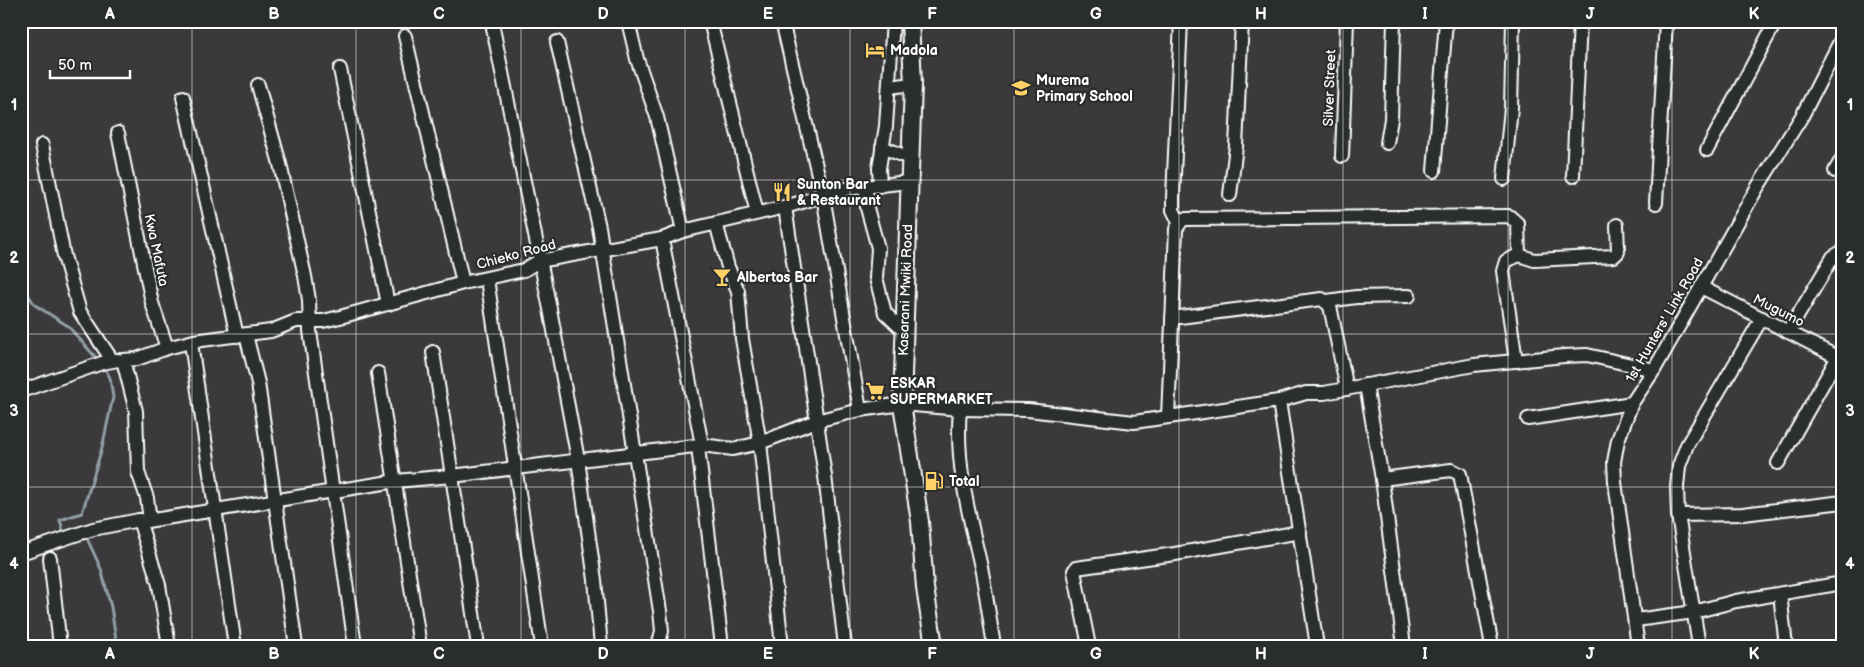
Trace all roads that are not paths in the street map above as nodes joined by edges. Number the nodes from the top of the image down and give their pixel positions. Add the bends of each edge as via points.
1 (628, 21) edge
2 (710, 21) edge
3 (782, 21) edge
4 (893, 21) edge
5 (910, 21) edge
6 (1180, 21) edge
7 (1242, 21) edge
8 (1347, 21) edge
9 (1394, 21) edge
10 (1446, 21) edge
11 (1513, 21) edge
12 (1580, 21) edge
13 (1666, 21) edge
14 (1776, 21) edge
15 (493, 28) dead end
16 (405, 36) dead end
17 (1843, 36) edge
18 (557, 42) dead end
19 (891, 61) junction
20 (912, 61) junction
21 (340, 69) dead end
22 (913, 84) junction
23 (258, 85) dead end
24 (889, 87) junction
25 (183, 97) dead end
26 (118, 133) dead end
27 (1386, 143) dead end
28 (42, 145) dead end
29 (882, 147) junction
30 (1707, 150) dead end
31 (1342, 156) dead end
32 (1843, 157) edge
33 (909, 158) junction
34 (1434, 171) dead end
35 (1836, 171) dead end
36 (1573, 176) dead end
37 (1504, 179) dead end
38 (908, 182) junction
39 (880, 186) junction
40 (866, 187) junction
41 (1230, 195) dead end
42 (823, 196) junction
43 (1656, 203) dead end
44 (785, 207) junction
45 (757, 213) junction
46 (1179, 222) junction
47 (716, 223) junction
48 (1617, 225) dead end
49 (683, 231) junction
50 (662, 239) junction
51 (602, 250) junction
52 (1843, 251) edge
53 (1519, 255) junction
54 (539, 261) junction
55 (487, 279) junction
56 (463, 283) junction
57 (1701, 287) junction
58 (1409, 296) dead end
59 (1327, 301) junction
60 (388, 304) junction
61 (1172, 318) junction
62 (1762, 318) junction
63 (310, 319) junction
64 (904, 331) junction
65 (1788, 332) junction
66 (242, 336) junction
67 (191, 343) junction
68 (167, 348) junction
69 (432, 352) dead end
70 (1840, 358) edge
71 (1516, 361) junction
72 (109, 362) junction
73 (1654, 370) junction
74 (378, 373) dead end
75 (1366, 385) junction
76 (1347, 389) junction
77 (21, 391) edge
78 (1279, 401) junction
79 (1632, 403) junction
80 (902, 404) junction
81 (960, 409) junction
82 (860, 410) junction
83 (1168, 418) junction
84 (1528, 419) dead end
85 (816, 421) junction
86 (760, 444) junction
87 (700, 446) junction
88 (636, 452) junction
89 (578, 460) junction
90 (1778, 463) dead end
91 (516, 467) junction
92 (452, 476) junction
93 (1382, 479) junction
94 (396, 481) junction
95 (333, 492) junction
96 (275, 500) junction
97 (1843, 502) edge
98 (216, 510) junction
99 (1678, 516) junction
100 (144, 520) junction
101 (1300, 532) junction
102 (21, 553) edge
103 (50, 558) dead end
104 (1843, 583) edge
105 (1780, 594) junction
106 (1694, 612) junction
107 (1636, 620) junction
108 (60, 646) edge
109 (169, 646) edge
110 (235, 646) edge
111 (296, 646) edge
112 (354, 646) edge
113 (420, 646) edge
114 (478, 646) edge
115 (542, 646) edge
116 (601, 646) edge
117 (658, 646) edge
118 (722, 646) edge
119 (782, 646) edge
120 (845, 646) edge
121 (934, 646) edge
122 (994, 646) edge
123 (1089, 646) edge
124 (1316, 646) edge
125 (1404, 646) edge
126 (1492, 646) edge
127 (1638, 646) edge
128 (1699, 646) edge
129 (1786, 646) edge

1 - 49 street via 657,117
2 - 45 street
3 - 42 street
4 - 19 street
5 - 20 main road, Kasarani Mwiki Road
6 - 46 street via 1173,197
7 - 41 street via 1236,146
8 - 31 street, Silver Street
9 - 27 street via 1391,119
10 - 34 street
11 - 37 street via 1511,108
12 - 36 street
13 - 43 street
14 - 30 street
15 - 54 street
16 - 56 street
17 - 57 street, 1st Hunters' Link Road via 1802,116
18 - 51 street
19 - 20 street
19 - 24 street
20 - 22 main road, Kasarani Mwiki Road
21 - 60 street
22 - 24 street
22 - 33 main road, Kasarani Mwiki Road
23 - 63 street via 305,276
24 - 29 street
25 - 66 street
26 - 68 street, Kwa Mafuta via 152,303
28 - 72 street via 64,256 80,312
29 - 33 street
29 - 39 street
32 - 35 street
33 - 38 main road, Kasarani Mwiki Road
38 - 39 street, Chieko Road
38 - 64 main road, Kasarani Mwiki Road
39 - 40 street, Chieko Road
40 - 42 street, Chieko Road
40 - 64 street via 867,208 878,248 876,278 885,313
42 - 44 street, Chieko Road
42 - 82 street
44 - 45 street, Chieko Road
44 - 85 street
45 - 47 street, Chieko Road
46 - 53 street via 1183,219 1508,216 1518,224
46 - 61 street
47 - 49 street, Chieko Road
47 - 86 street via 738,291 742,340
48 - 53 street via 1618,252 1614,256 1534,260
49 - 50 street, Chieko Road
50 - 51 street, Chieko Road
50 - 87 street
51 - 54 street, Chieko Road
51 - 88 street
52 - 65 street via 1833,257
53 - 71 street via 1506,261 1503,271
54 - 55 street, Chieko Road via 524,270
54 - 89 street
55 - 56 street, Chieko Road
55 - 91 street
56 - 60 street, Chieko Road
57 - 62 street, Mugumo
57 - 73 street, 1st Hunters' Link Road
58 - 59 street via 1356,296
59 - 61 street via 1302,301
59 - 76 street
60 - 63 street, Chieko Road via 323,321
61 - 83 street
62 - 65 street, Mugumo
62 - 99 street via 1687,445 1679,466 1676,488
63 - 66 street, Chieko Road
63 - 95 street
64 - 80 main road, Kasarani Mwiki Road
65 - 70 street, Mugumo
66 - 67 street, Chieko Road
66 - 96 street via 258,383
67 - 68 street
67 - 98 street
68 - 72 street via 137,358
69 - 92 street
70 - 90 street
71 - 73 street via 1587,355
71 - 75 street via 1474,365
72 - 77 street
72 - 100 street via 136,411 138,472 147,498
73 - 79 street, 1st Hunters' Link Road
74 - 94 street
75 - 76 street
75 - 93 street
76 - 78 street via 1306,393
78 - 83 street
78 - 101 street
79 - 84 street
79 - 107 street, 1st Hunters' Link Road via 1618,440 1614,462
80 - 81 street
80 - 82 street
80 - 121 main road, Kasarani Mwiki Road
81 - 83 street via 1028,410 1134,422
81 - 122 street via 958,431 962,480
82 - 85 street
85 - 86 street
85 - 120 street
86 - 87 street via 733,449
86 - 119 street
87 - 88 street
87 - 118 street
88 - 89 street
88 - 117 street via 660,611 662,632
89 - 91 street
89 - 116 street
91 - 92 street
91 - 115 street
92 - 94 street
92 - 114 street
93 - 125 street
93 - 126 street via 1451,470 1460,474
94 - 95 street
94 - 113 street
95 - 96 street
95 - 112 street
96 - 98 street
96 - 111 street
97 - 99 street via 1743,514
98 - 100 street
98 - 110 street
99 - 106 street
100 - 102 street via 93,529
100 - 109 street
101 - 123 street via 1076,568
101 - 124 street
103 - 108 street
104 - 105 street
105 - 106 street
105 - 129 street
106 - 107 street
106 - 128 street
107 - 127 street, 1st Hunters' Link Road

